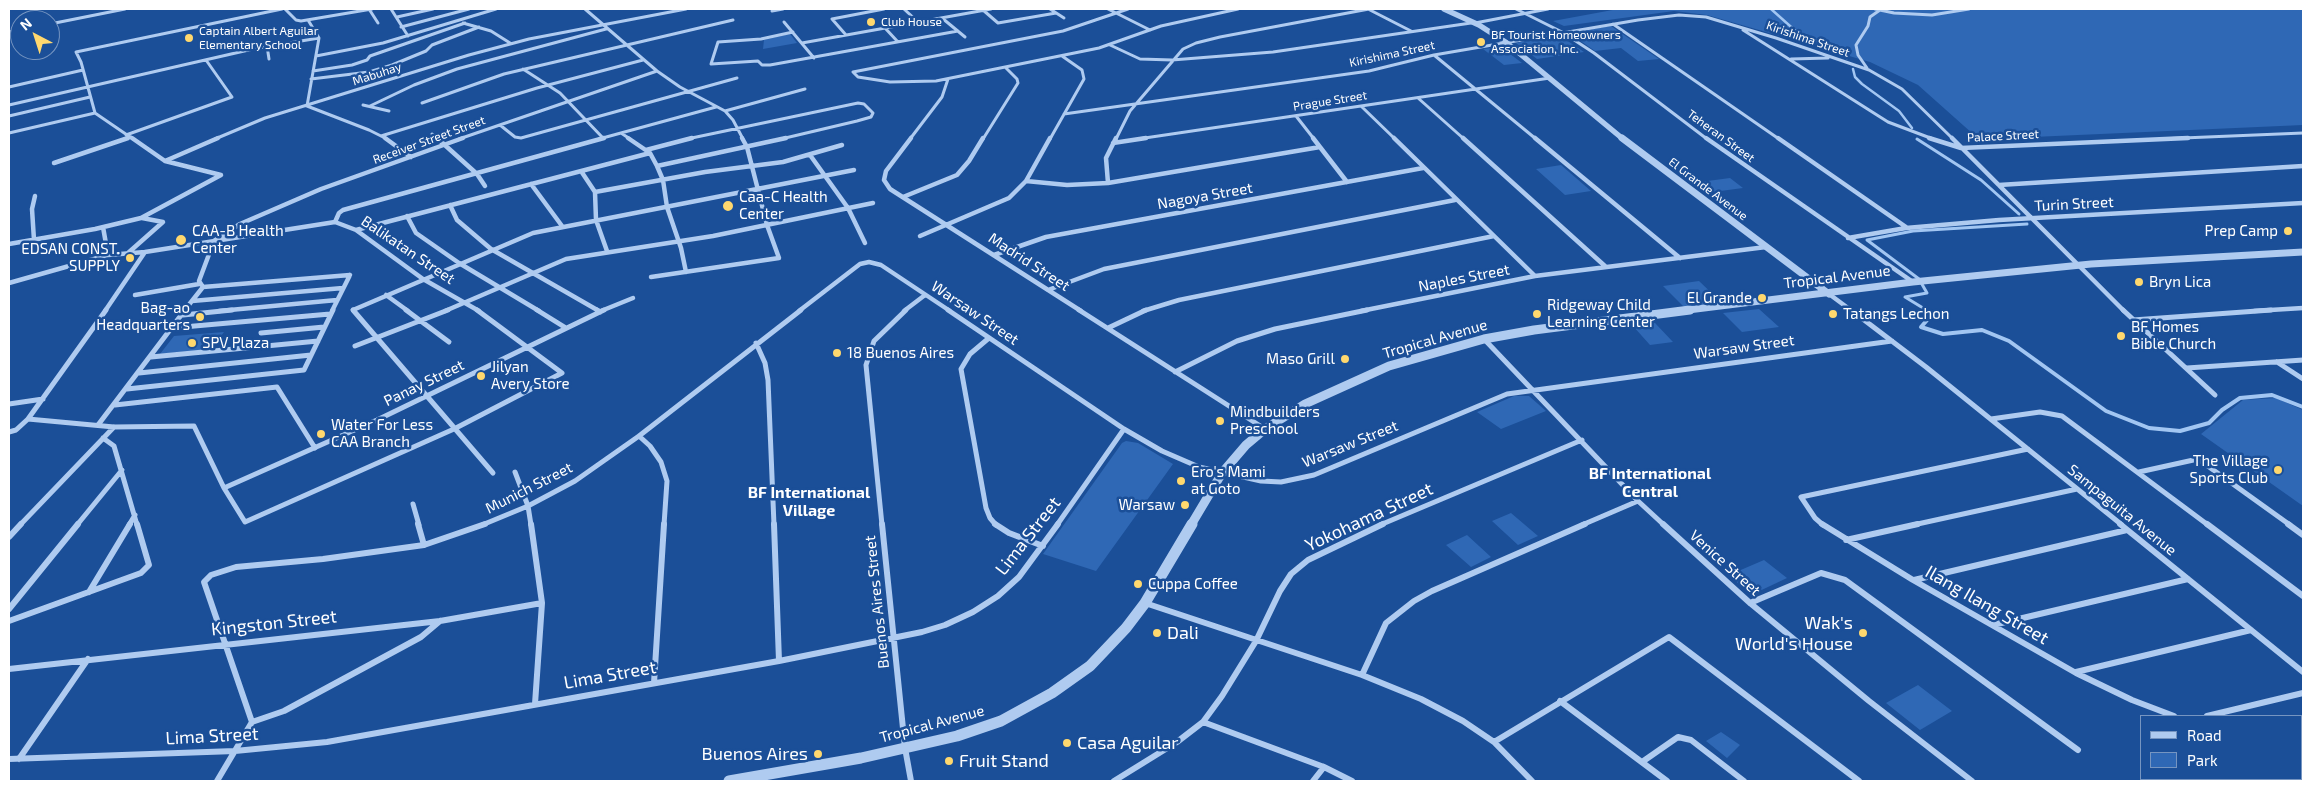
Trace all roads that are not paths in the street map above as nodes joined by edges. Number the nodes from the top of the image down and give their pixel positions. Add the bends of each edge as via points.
1 (125, 9) edge
2 (283, 9) edge
3 (370, 9) edge
4 (392, 9) edge
5 (433, 9) edge
6 (469, 9) edge
7 (496, 9) edge
8 (585, 9) edge
9 (686, 9) edge
10 (783, 9) edge
11 (884, 9) edge
12 (904, 9) edge
13 (952, 9) edge
14 (991, 9) edge
15 (1050, 9) edge
16 (1108, 9) edge
17 (1128, 9) edge
18 (1238, 9) edge
19 (1368, 9) edge
20 (1444, 9) edge
21 (1516, 9) edge
22 (1548, 9) edge
23 (1876, 9) edge
24 (1970, 9) edge
25 (265, 10) edge
26 (771, 10) edge
27 (983, 10) junction
28 (1880, 10) junction
29 (1114, 12) junction
30 (1056, 13) junction
31 (1525, 13) junction
32 (778, 15) dead end
33 (958, 15) junction
34 (397, 17) junction
35 (942, 18) junction
36 (1064, 18) dead end
37 (308, 20) junction
38 (455, 20) junction
39 (733, 20) dead end
40 (60, 22) edge
41 (784, 22) dead end
42 (918, 22) junction
43 (378, 23) dead end
44 (465, 23) junction
45 (1474, 23) junction
46 (602, 24) junction
47 (1613, 24) junction
48 (1737, 26) junction
49 (401, 27) junction
50 (479, 27) junction
51 (885, 28) junction
52 (606, 29) junction
53 (1150, 30) junction
54 (958, 31) junction
55 (793, 32) junction
56 (1412, 32) junction
57 (1562, 32) junction
58 (846, 35) junction
59 (408, 36) junction
60 (965, 37) dead end
61 (319, 38) junction
62 (802, 42) junction
63 (898, 42) junction
64 (1507, 42) junction
65 (510, 44) junction
66 (625, 45) junction
67 (1110, 45) junction
68 (267, 46) junction
69 (1434, 55) junction
70 (316, 56) junction
71 (1062, 56) junction
72 (814, 58) junction
73 (1832, 58) junction
74 (269, 59) dead end
75 (1791, 59) junction
76 (206, 60) junction
77 (643, 60) junction
78 (1172, 60) junction
79 (1006, 68) junction
80 (523, 69) junction
81 (83, 70) junction
82 (1869, 70) junction
83 (313, 71) junction
84 (657, 71) junction
85 (737, 78) dead end
86 (1550, 78) junction
87 (311, 79) junction
88 (948, 79) junction
89 (548, 85) junction
90 (9, 87) edge
91 (89, 87) junction
92 (805, 89) dead end
93 (1476, 89) junction
94 (690, 93) junction
95 (90, 97) junction
96 (1418, 98) junction
97 (566, 101) junction
98 (422, 103) dead end
99 (9, 105) edge
100 (306, 106) junction
101 (363, 106) dead end
102 (370, 106) junction
103 (716, 106) junction
104 (1133, 106) junction
105 (1361, 106) junction
106 (389, 111) dead end
107 (725, 111) junction
108 (96, 113) junction
109 (1064, 114) junction
110 (9, 116) edge
111 (1296, 116) junction
112 (584, 119) junction
113 (500, 125) junction
114 (738, 127) junction
115 (9, 132) edge
116 (621, 133) junction
117 (2303, 133) edge
118 (432, 134) dead end
119 (126, 135) junction
120 (381, 136) junction
121 (131, 137) junction
122 (603, 138) junction
123 (1112, 143) junction
124 (444, 145) junction
125 (842, 145) dead end
126 (1320, 146) junction
127 (747, 147) junction
128 (1962, 148) junction
129 (646, 150) junction
130 (650, 154) junction
131 (810, 155) junction
132 (412, 157) junction
133 (165, 161) junction
134 (54, 163) dead end
135 (657, 166) junction
136 (752, 166) junction
137 (2303, 166) edge
138 (1423, 168) junction
139 (854, 170) dead end
140 (581, 171) junction
141 (477, 174) junction
142 (826, 176) junction
143 (663, 180) junction
144 (1026, 181) junction
145 (1347, 182) junction
146 (1108, 183) junction
147 (531, 184) junction
148 (1999, 185) junction
149 (485, 186) dead end
150 (757, 190) junction
151 (595, 192) junction
152 (35, 196) dead end
153 (903, 197) junction
154 (1455, 200) junction
155 (873, 203) dead end
156 (2303, 204) edge
157 (450, 205) junction
158 (667, 208) junction
159 (848, 208) junction
160 (407, 216) junction
161 (142, 218) junction
162 (2031, 218) junction
163 (596, 220) junction
164 (335, 222) junction
165 (767, 225) junction
166 (948, 225) junction
167 (562, 226) junction
168 (103, 228) junction
169 (1906, 228) junction
170 (356, 230) junction
171 (920, 236) dead end
172 (1494, 236) junction
173 (1848, 238) junction
174 (34, 240) junction
175 (214, 241) junction
176 (679, 241) junction
177 (865, 243) dead end
178 (9, 244) edge
179 (1767, 247) junction
180 (491, 249) junction
181 (607, 251) junction
182 (145, 252) junction
183 (2303, 252) edge
184 (128, 253) junction
185 (108, 255) junction
186 (994, 255) junction
187 (1680, 258) junction
188 (869, 262) joint
189 (459, 263) junction
190 (2076, 266) junction
191 (1606, 267) junction
192 (686, 272) junction
193 (533, 273) junction
194 (1535, 276) junction
195 (651, 277) dead end
196 (422, 279) junction
197 (1913, 282) junction
198 (9, 283) edge
199 (201, 285) junction
200 (500, 287) junction
201 (343, 288) junction
202 (1048, 290) junction
203 (1829, 294) junction
204 (135, 295) dead end
205 (386, 295) junction
206 (925, 295) junction
207 (633, 298) dead end
208 (337, 300) junction
209 (192, 301) junction
210 (465, 302) junction
211 (2303, 308) edge
212 (600, 312) junction
213 (183, 314) junction
214 (330, 314) junction
215 (2133, 320) junction
216 (421, 322) junction
217 (324, 327) junction
218 (172, 328) junction
219 (566, 328) junction
220 (1108, 328) junction
221 (261, 333) dead end
222 (989, 338) junction
223 (377, 339) junction
224 (1484, 339) junction
225 (318, 341) junction
226 (1892, 341) junction
227 (449, 342) dead end
228 (756, 343) junction
229 (355, 346) dead end
230 (529, 347) junction
231 (311, 355) junction
232 (151, 357) junction
233 (2303, 360) edge
234 (2277, 362) junction
235 (1926, 367) joint
236 (2186, 368) junction
237 (1175, 372) junction
238 (139, 373) junction
239 (2303, 379) edge
240 (127, 389) junction
241 (1533, 389) junction
242 (425, 395) junction
243 (2215, 395) dead end
244 (42, 399) junction
245 (9, 404) edge
246 (115, 405) junction
247 (28, 419) junction
248 (1991, 420) junction
249 (98, 425) junction
250 (114, 427) junction
251 (454, 429) junction
252 (1124, 429) junction
253 (1265, 429) junction
254 (9, 432) edge
255 (638, 436) junction
256 (103, 438) junction
257 (1582, 440) junction
258 (315, 448) junction
259 (2028, 449) junction
260 (122, 470) junction
261 (515, 472) dead end
262 (2139, 472) junction
263 (493, 473) dead end
264 (1222, 473) junction
265 (224, 488) junction
266 (2077, 489) junction
267 (1638, 501) junction
268 (414, 504) dead end
269 (528, 506) junction
270 (135, 515) junction
271 (2127, 530) junction
272 (2303, 535) edge
273 (9, 537) edge
274 (1845, 540) junction
275 (424, 545) junction
276 (1043, 546) junction
277 (2188, 579) junction
278 (1913, 580) junction
279 (88, 592) junction
280 (2303, 596) edge
281 (542, 603) junction
282 (1145, 603) junction
283 (1750, 603) junction
284 (9, 609) edge
285 (9, 621) edge
286 (440, 621) junction
287 (1992, 625) junction
288 (2251, 630) junction
289 (895, 639) junction
290 (1256, 641) junction
291 (225, 644) junction
292 (88, 659) junction
293 (779, 661) junction
294 (9, 669) edge
295 (2076, 672) junction
296 (2303, 672) edge
297 (1362, 676) junction
298 (654, 683) junction
299 (2303, 693) edge
300 (1560, 701) junction
301 (535, 704) junction
302 (2171, 715) edge
303 (2211, 715) edge
304 (252, 722) junction
305 (1203, 722) junction
306 (1494, 742) junction
307 (905, 748) junction
308 (2078, 750) dead end
309 (234, 751) junction
310 (9, 759) edge
311 (19, 759) junction
312 (1642, 762) junction
313 (1324, 767) junction
314 (217, 781) edge
315 (729, 781) edge
316 (911, 781) edge
317 (1114, 781) edge
318 (1313, 781) edge
319 (1352, 781) edge
320 (1532, 781) edge
321 (1667, 781) edge
322 (1744, 781) edge
323 (1859, 781) edge
324 (1972, 781) edge

1 - 40 street
2 - 25 street
2 - 37 street via 296,20
3 - 37 street
3 - 43 street
4 - 34 street
5 - 34 street
6 - 49 street
7 - 38 street
8 - 46 street
9 - 46 street, Mabuhay
10 - 26 street
11 - 58 street via 832,18
12 - 42 street
13 - 33 street
14 - 27 street
15 - 30 street
16 - 29 street
17 - 29 street
18 - 53 street
19 - 56 street
19 - 78 street via 1196,43 1183,49
20 - 45 street, El Grande Avenue
21 - 31 street, Teheran Street
22 - 31 street
23 - 28 street
24 - 28 street via 1932,15
25 - 81 street via 76,52
26 - 32 street
27 - 30 street via 998,23
27 - 33 street
28 - 82 street via 1870,17 1856,45 1858,55
29 - 53 street
29 - 88 street via 1063,31 853,72 861,78 904,83
30 - 36 street
31 - 45 street
31 - 57 street, Teheran Street
33 - 35 street
34 - 49 street
35 - 42 street
35 - 54 street
37 - 61 street
38 - 44 street
38 - 59 street
39 - 66 street
41 - 55 street
42 - 51 street
44 - 50 street
44 - 83 street via 352,65
45 - 56 street
45 - 64 street, El Grande Avenue
46 - 52 street
46 - 65 street, Mabuhay
47 - 48 street, Kirishima Street via 1679,15 1706,17
47 - 57 street, Kirishima Street
47 - 169 street
48 - 73 street, Kirishima Street
48 - 75 street, Palace Street
49 - 59 street
50 - 65 street via 498,34
50 - 87 street via 392,65 369,72
51 - 58 street
51 - 63 street
52 - 66 street
52 - 102 street via 456,69
53 - 67 street
54 - 60 street
54 - 63 street
55 - 62 street
55 - 72 street via 761,39 718,42 711,64 758,61 762,65 770,65
56 - 78 street via 1273,52
57 - 64 street, Kirishima Street
57 - 173 street, Teheran Street
58 - 62 street
59 - 70 street
61 - 68 street
61 - 70 street
62 - 72 street
63 - 72 street
64 - 69 street, Kirishima Street
64 - 86 street, El Grande Avenue
65 - 100 street, Mabuhay
66 - 77 street
66 - 80 street
67 - 71 street
67 - 78 street via 1140,59
68 - 74 street
68 - 76 street
69 - 93 street
69 - 104 street, Kirishima Street via 1368,71
70 - 83 street
71 - 79 street
71 - 109 street via 1085,75
73 - 75 street
73 - 82 street, Kirishima Street
75 - 128 street, Palace Street via 1888,122
76 - 91 street
76 - 119 street via 232,96
77 - 84 street
77 - 89 street
78 - 104 street
79 - 88 street
79 - 153 street via 1018,83 969,161 957,175
80 - 89 street
80 - 98 street
81 - 90 street
81 - 91 street
82 - 128 street, Kirishima Street via 1902,89
83 - 87 street
84 - 94 street
84 - 97 street, Receiver Street Street
85 - 94 street
86 - 93 street, Prague Street
86 - 179 street, El Grande Avenue via 1636,150
87 - 100 street
88 - 153 street, Madrid Street via 942,97 886,170 884,180 890,189
89 - 97 street
89 - 120 street
91 - 95 street
91 - 99 street
92 - 107 street
93 - 96 street, Prague Street
93 - 187 street
94 - 103 street
94 - 112 street
95 - 108 street
95 - 110 street
96 - 105 street, Prague Street
96 - 191 street
97 - 112 street
97 - 113 street, Receiver Street Street
100 - 120 street
100 - 133 street, Mabuhay via 244,125
101 - 102 street
102 - 106 street
103 - 107 street
103 - 116 street
104 - 109 street, Kirishima Street
104 - 123 street
105 - 111 street, Prague Street
105 - 138 street
107 - 114 street
108 - 115 street
108 - 119 street
109 - 144 street
111 - 123 street, Prague Street
111 - 126 street
112 - 113 street via 518,138
112 - 122 street
113 - 124 street, Receiver Street Street
114 - 127 street
114 - 127 street via 863,103 873,113 871,117
114 - 129 street
116 - 122 street
116 - 129 street
117 - 128 street, Palace Street
118 - 124 street
119 - 121 street
120 - 132 street
121 - 133 street
121 - 134 street
122 - 141 street
123 - 146 street via 1106,158
124 - 132 street, Receiver Street Street
124 - 141 street
125 - 131 street
126 - 145 street
126 - 146 street
127 - 135 street
127 - 136 street
128 - 148 street, Kirishima Street
129 - 130 street
130 - 135 street
130 - 140 street
131 - 136 street
131 - 142 street
132 - 175 street, Receiver Street Street via 285,203 240,224
133 - 161 street via 221,175
135 - 143 street
136 - 143 street
136 - 150 street
137 - 148 street
138 - 145 street, Nagoya Street
138 - 154 street
139 - 142 street
140 - 147 street
140 - 151 street
141 - 149 street
141 - 164 street via 343,210
142 - 150 street
142 - 159 street
143 - 151 street
143 - 158 street
144 - 146 street via 1067,185
144 - 166 street via 1009,198
145 - 186 street, Nagoya Street via 1046,237
147 - 157 street
147 - 167 street
148 - 162 street, Kirishima Street
150 - 158 street
150 - 165 street
151 - 163 street
152 - 174 street via 32,209
153 - 166 street, Madrid Street
154 - 172 street
154 - 202 street via 1104,268
155 - 159 street
156 - 162 street, Turin Street
157 - 160 street
157 - 180 street via 457,220
158 - 163 street
158 - 176 street
159 - 165 street
159 - 177 street
160 - 170 street
160 - 189 street via 416,233
161 - 168 street
161 - 184 street via 163,222
162 - 169 street, Turin Street
162 - 190 street, Kirishima Street
163 - 167 street
163 - 181 street
164 - 170 street, Balikatan Street
164 - 175 street, Balikatan Street
165 - 176 street
165 - 192 street via 779,258
166 - 171 street
166 - 186 street, Madrid Street
167 - 180 street
168 - 174 street
168 - 185 street
169 - 173 street, Turin Street
170 - 196 street, Balikatan Street
172 - 194 street
172 - 220 street via 1179,300 1144,311
173 - 197 street, Teheran Street
174 - 178 street
175 - 182 street, Balikatan Street
175 - 199 street
176 - 181 street
176 - 192 street
179 - 187 street, Naples Street
179 - 203 street, El Grande Avenue
180 - 189 street
180 - 193 street
181 - 193 street via 566,259
182 - 184 street, Balikatan Street
182 - 244 street
183 - 190 street, Tropical Avenue
184 - 185 street, Balikatan Street
185 - 198 street, Balikatan Street
186 - 202 street, Madrid Street
187 - 191 street, Naples Street
188 - 206 street, Warsaw Street via 882,265
188 - 228 street, Munich Street via 853,268
189 - 196 street
189 - 200 street
190 - 197 street, Tropical Avenue
190 - 215 street, Kirishima Street
191 - 194 street, Naples Street
192 - 195 street
193 - 200 street
193 - 212 street
194 - 237 street, Naples Street via 1262,333 1237,341
196 - 205 street
196 - 210 street, Balikatan Street
197 - 203 street, Tropical Avenue
199 - 201 street via 350,275
199 - 204 street
199 - 209 street
200 - 210 street
200 - 219 street
201 - 208 street
201 - 209 street
202 - 220 street, Madrid Street
203 - 224 street, Tropical Avenue via 1547,328
203 - 226 street, El Grande Avenue
205 - 216 street
205 - 223 street via 352,311
206 - 222 street, Warsaw Street
206 - 289 street, Buenos Aires Street via 874,341 866,365
207 - 212 street, Panay Street
208 - 213 street
208 - 214 street
209 - 213 street
210 - 216 street
210 - 230 street, Balikatan Street
211 - 215 street
212 - 219 street, Panay Street
213 - 218 street
214 - 217 street
214 - 218 street
215 - 236 street, Kirishima Street
216 - 223 street
216 - 227 street
217 - 221 street
217 - 225 street
218 - 232 street
219 - 230 street, Panay Street
220 - 237 street, Madrid Street
222 - 252 street, Warsaw Street
222 - 276 street via 970,354 961,369 986,508 998,527
223 - 229 street
223 - 242 street
224 - 241 street, Venice Street
224 - 253 street, Tropical Avenue via 1389,366 1305,404
225 - 231 street
225 - 232 street
226 - 235 street, El Grande Avenue
226 - 241 street, Warsaw Street
228 - 255 street, Munich Street
228 - 293 street via 768,380
230 - 242 street, Panay Street
230 - 251 street, Balikatan Street via 556,366 561,376
231 - 238 street
231 - 240 street via 304,370
232 - 238 street
233 - 234 street
234 - 236 street
234 - 239 street
235 - 248 street, Sampaguita Avenue
236 - 243 street, Kirishima Street
237 - 253 street, Madrid Street
238 - 240 street
240 - 246 street
241 - 257 street, Venice Street
241 - 264 street, Warsaw Street via 1487,401 1314,475 1281,482
242 - 251 street
242 - 258 street, Panay Street
244 - 245 street
244 - 247 street
246 - 249 street
246 - 258 street via 277,387
247 - 249 street
247 - 254 street
248 - 259 street, Sampaguita Avenue
248 - 262 street via 2040,412 2055,414 2070,420
249 - 250 street
250 - 256 street
250 - 265 street via 194,426
251 - 263 street
251 - 265 street via 253,520 245,522
252 - 264 street, Warsaw Street via 1182,460
252 - 276 street, Lima Street
253 - 264 street, Tropical Avenue
255 - 269 street, Munich Street via 575,481
255 - 298 street via 661,462 667,481
256 - 260 street via 114,446
256 - 273 street
257 - 267 street, Venice Street
257 - 290 street, Yokohama Street via 1357,535 1308,560 1291,574 1280,591
258 - 265 street, Panay Street
259 - 266 street, Sampaguita Avenue
259 - 274 street, Ilang Ilang Street via 1800,497 1815,518
260 - 270 street
260 - 284 street
261 - 269 street
262 - 272 street via 2198,459
262 - 280 street
264 - 282 street, Tropical Avenue
266 - 271 street, Sampaguita Avenue
266 - 274 street
267 - 283 street, Venice Street
267 - 297 street via 1414,601 1386,622
268 - 275 street
269 - 275 street, Munich Street
269 - 281 street
270 - 279 street
270 - 279 street via 148,568
271 - 277 street, Sampaguita Avenue
271 - 278 street
274 - 278 street, Ilang Ilang Street
275 - 291 street, Munich Street via 236,567 211,575 204,582
276 - 289 street, Lima Street via 1019,577 979,608 945,625
277 - 287 street
277 - 288 street, Sampaguita Avenue
278 - 287 street, Ilang Ilang Street
279 - 285 street
281 - 286 street, Kingston Street
281 - 301 street
282 - 290 street
282 - 307 street, Tropical Avenue via 1090,666 1052,693 1001,721 957,736
283 - 308 street via 1821,573 1840,578
283 - 324 street, Venice Street
286 - 291 street, Kingston Street
286 - 304 street via 421,637 293,706
287 - 295 street, Ilang Ilang Street
288 - 295 street
288 - 296 street, Sampaguita Avenue
289 - 293 street, Lima Street
289 - 307 street, Buenos Aires Street
290 - 297 street
290 - 305 street, Yokohama Street
291 - 292 street, Kingston Street
291 - 304 street
292 - 294 street, Kingston Street
292 - 311 street
293 - 298 street, Lima Street
295 - 302 street, Ilang Ilang Street via 2132,700
297 - 306 street via 1430,704 1464,721
298 - 301 street, Lima Street
299 - 303 street
300 - 306 street
300 - 312 street
300 - 323 street via 1669,637
301 - 309 street, Lima Street via 327,742
304 - 309 street
305 - 313 street
305 - 317 street, Yokohama Street
306 - 320 street
307 - 315 street, Tropical Avenue
307 - 316 street, Buenos Aires Street
309 - 311 street, Lima Street
309 - 314 street
310 - 311 street, Lima Street
312 - 321 street
312 - 322 street via 1678,738 1691,740
313 - 318 street
313 - 319 street

